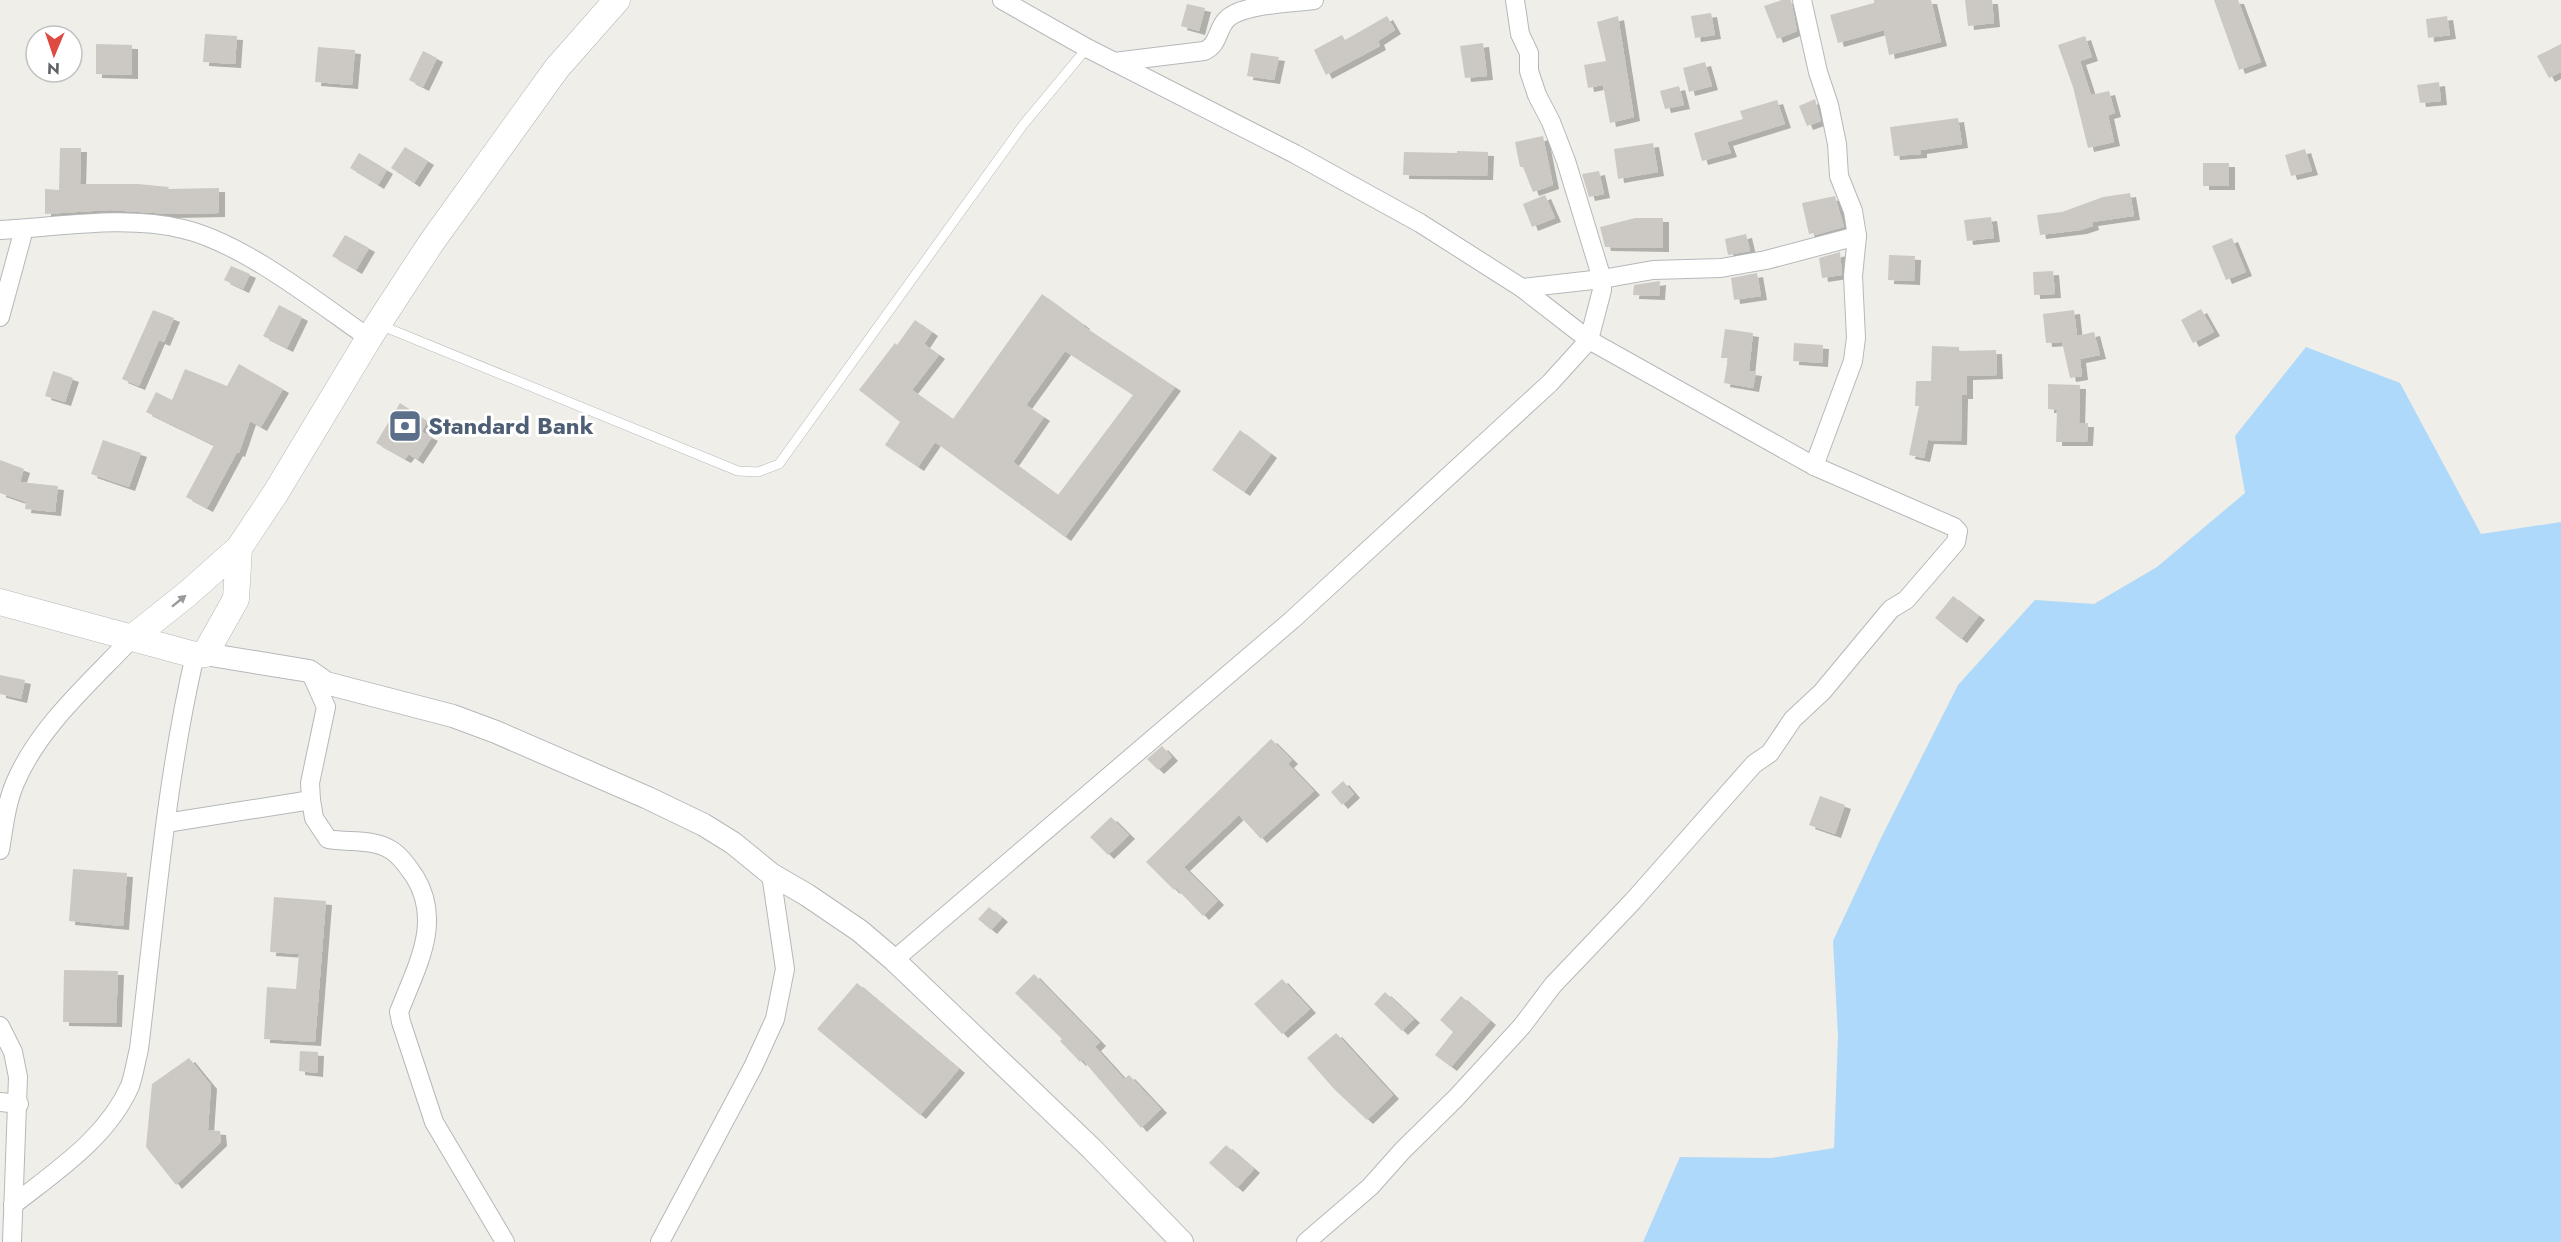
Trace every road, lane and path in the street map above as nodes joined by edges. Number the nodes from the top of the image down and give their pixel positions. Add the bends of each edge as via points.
1 (617, 0) edge
2 (1002, 0) edge
3 (1314, 0) edge
4 (1515, 0) edge
5 (1808, 2) edge
6 (1087, 48) junction
7 (1114, 62) junction
8 (24, 229) junction
9 (0, 230) edge
10 (1857, 236) junction
11 (1602, 279) junction
12 (1522, 288) junction
13 (0, 317) edge
14 (373, 331) junction
15 (1589, 340) junction
16 (1814, 466) junction
17 (239, 548) junction
18 (0, 602) edge
19 (133, 637) junction
20 (200, 654) junction
21 (309, 671) junction
22 (311, 800) junction
23 (4, 806) edge
24 (166, 823) junction
25 (0, 850) edge
26 (771, 874) junction
27 (894, 960) junction
28 (0, 1026) edge
29 (0, 1102) edge
30 (19, 1104) junction
31 (13, 1205) junction
32 (12, 1242) edge
33 (505, 1242) edge
34 (660, 1242) edge
35 (1182, 1242) edge
36 (1306, 1242) edge

1 - 14 main road via 557,68
2 - 6 street
3 - 7 street via 1236,14 1226,20 1214,45 1204,51
4 - 11 street via 1520,34 1529,53 1529,71 1566,161
5 - 10 street via 1818,72 1837,144 1839,176 1853,211
6 - 7 street
6 - 14 lane via 1023,125 779,464 758,471 738,471
7 - 12 street via 1420,223
8 - 9 street
8 - 13 street
8 - 14 street via 123,222 185,229 229,246
10 - 11 street via 1721,268 1653,270
10 - 16 street via 1853,361
11 - 12 street
11 - 15 street
12 - 15 street
14 - 17 main road
15 - 16 street
15 - 27 street via 1550,383 1292,621
16 - 36 street via 1954,527 1959,536 1956,542 1906,600 1891,609 1822,692 1793,719 1770,753 1714,807 1456,1098 1370,1187
19 -> 17 main road
17 - 20 main road via 236,599
18 - 19 main road
19 - 20 main road
19 - 23 street via 56,719 27,759
20 - 21 street
20 - 24 street via 182,713
21 - 22 street via 326,707 310,783
21 - 26 street via 326,682 453,716 556,757 704,825
22 - 24 street
22 - 33 street via 314,818 328,839 390,849 420,885 429,914 427,936 399,1012 401,1022 434,1122
23 - 25 street
24 - 31 street via 140,1049 130,1086 109,1121 79,1154
26 - 27 street via 860,931
26 - 34 street via 785,969 775,1019
27 - 35 street via 1092,1149
28 - 30 street via 13,1052
29 - 30 street
30 - 31 street
31 - 32 street

